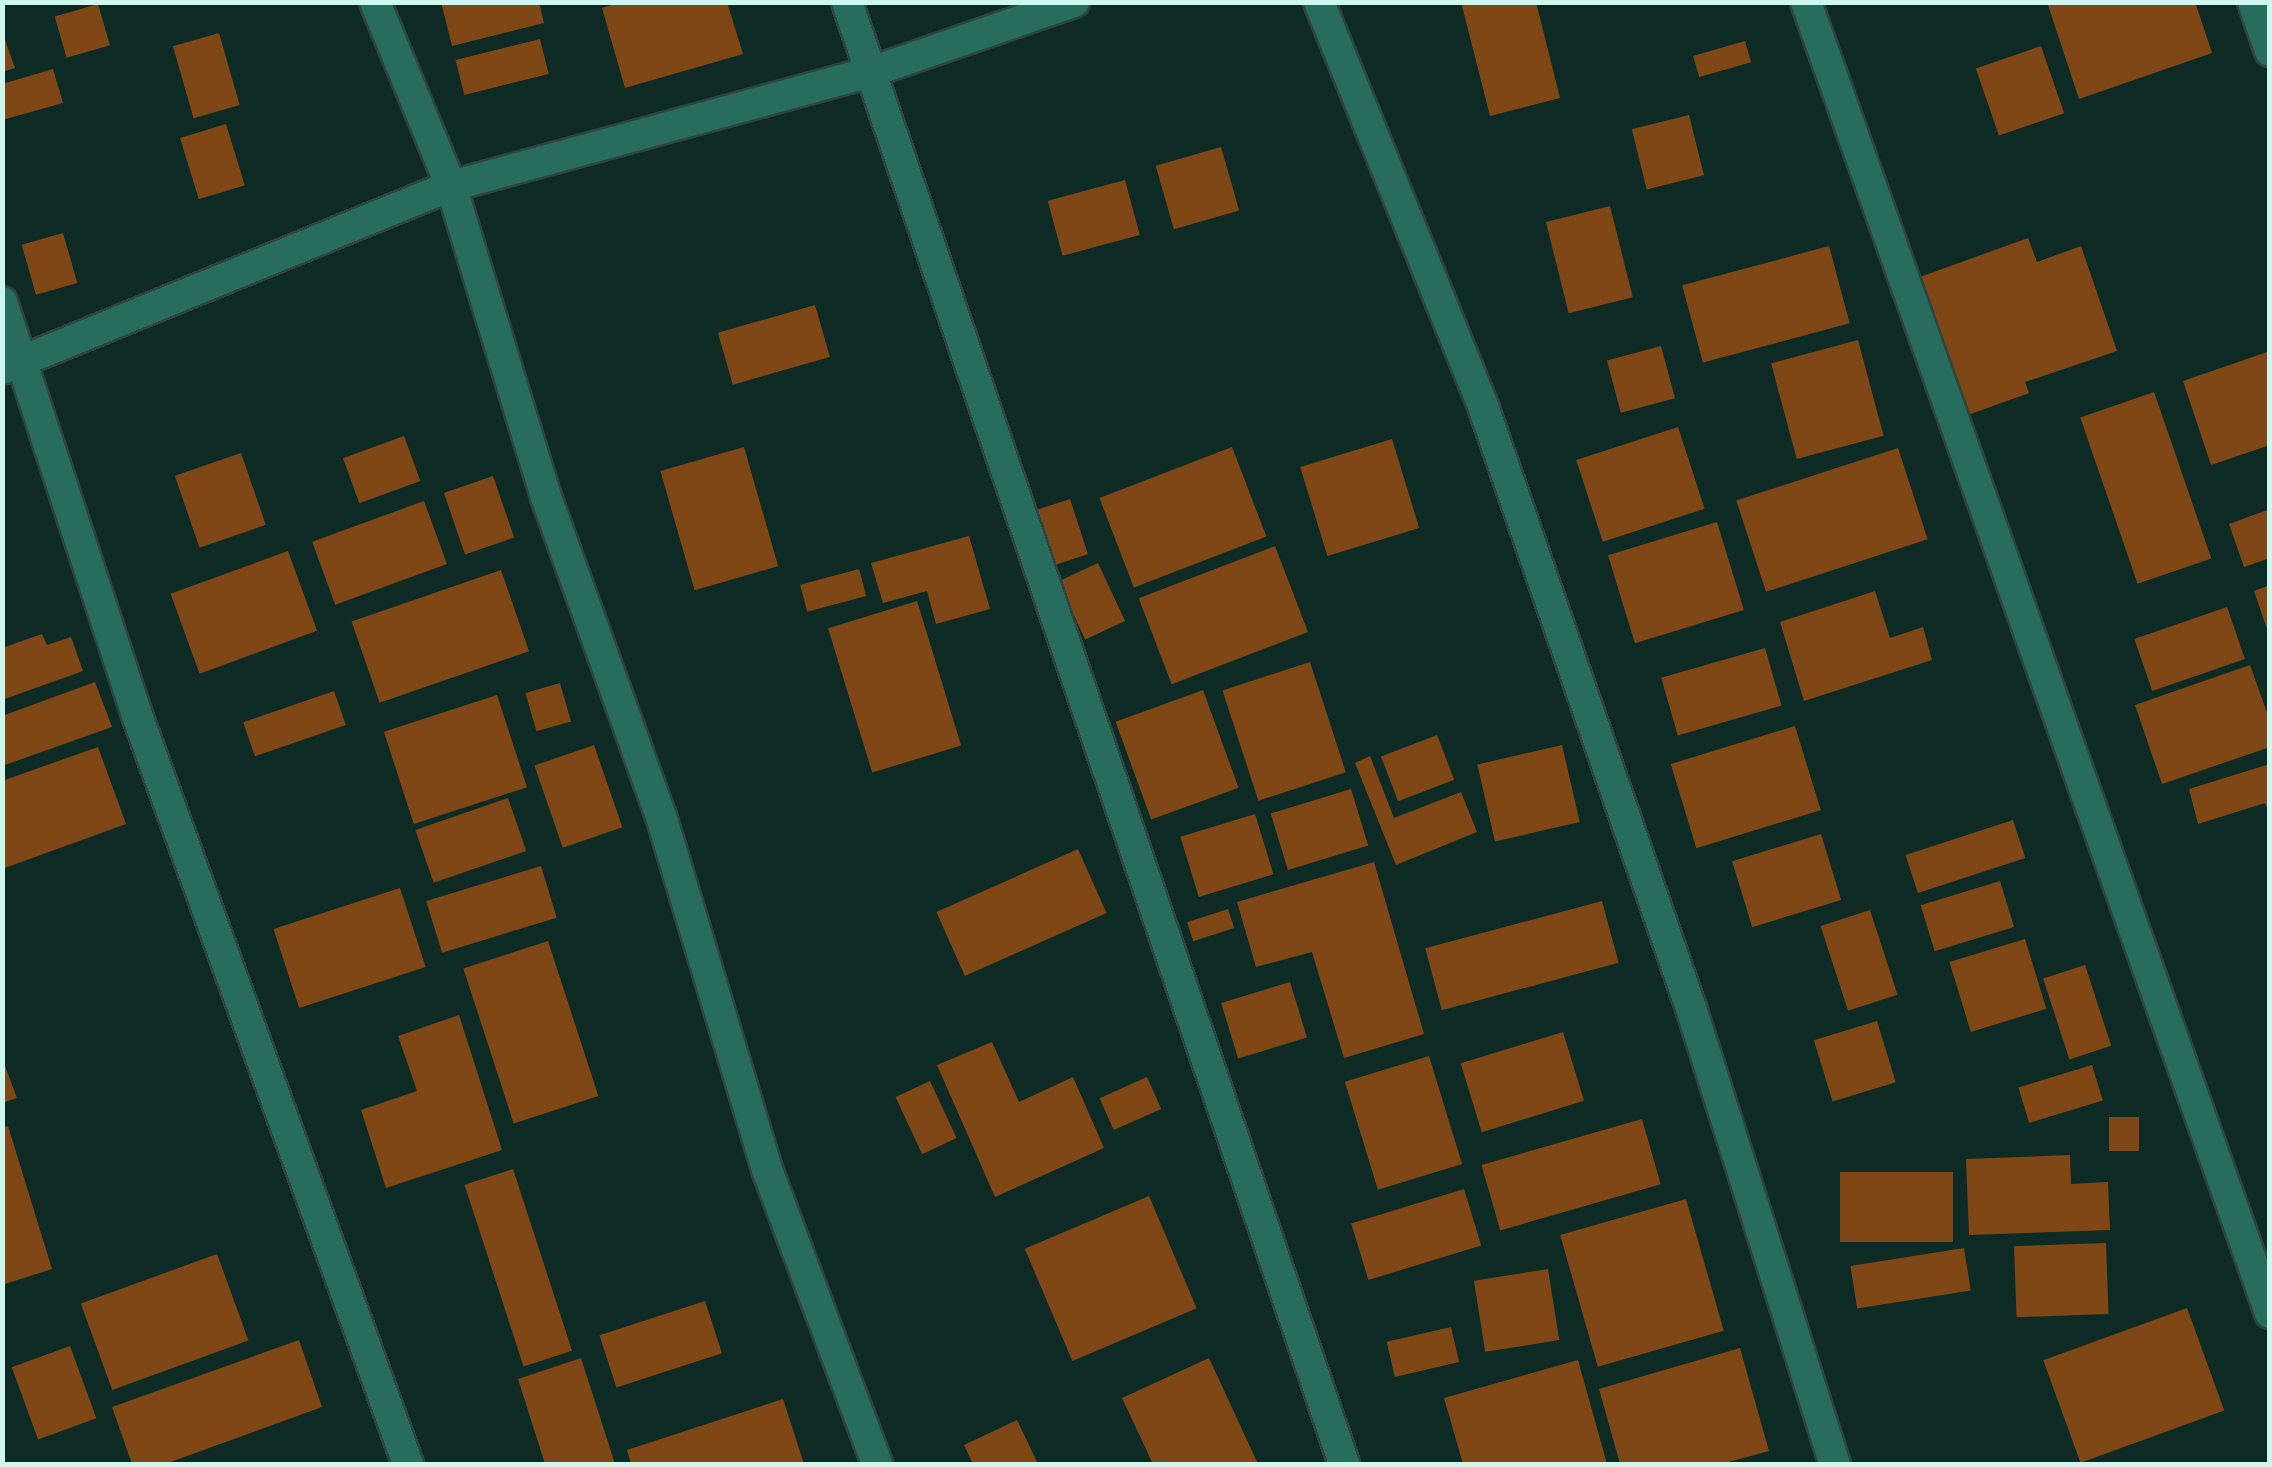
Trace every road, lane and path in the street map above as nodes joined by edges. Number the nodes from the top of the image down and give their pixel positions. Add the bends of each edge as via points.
1 (374, 2) edge
2 (848, 2) edge
3 (1074, 2) edge
4 (1319, 2) edge
5 (1806, 2) edge
6 (2253, 2) edge
7 (2270, 51) edge
8 (868, 72) junction
9 (451, 186) junction
10 (2, 302) edge
11 (13, 365) edge
12 (2270, 1312) edge
13 (408, 1464) edge
14 (877, 1464) edge
15 (1344, 1464) edge
16 (1835, 1464) edge

1 - 9 street
2 - 8 street
3 - 8 street
4 - 16 street via 1484,409 1692,1012
5 - 12 street
6 - 7 street
8 - 9 street
8 - 15 street
9 - 11 street
9 - 14 street via 546,497 661,816 768,1172
10 - 11 street
11 - 13 street

